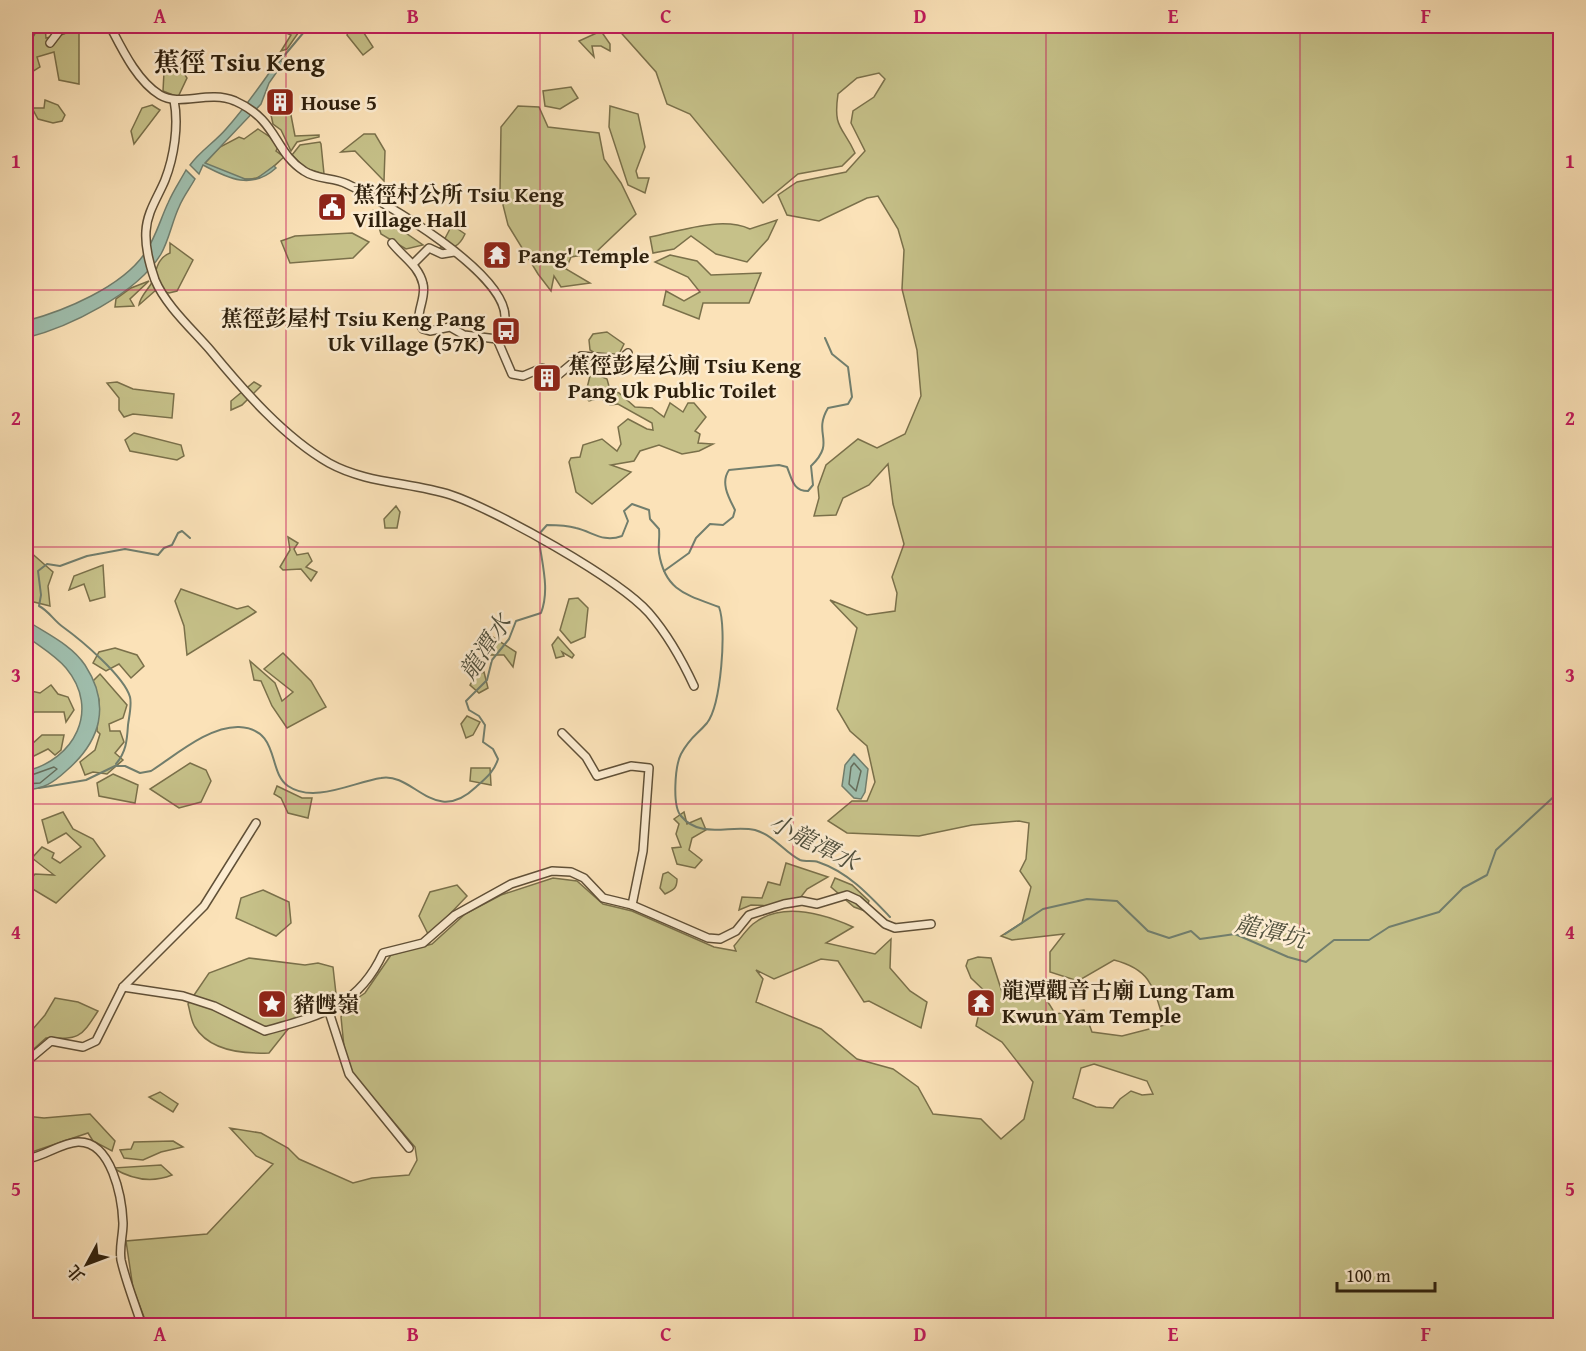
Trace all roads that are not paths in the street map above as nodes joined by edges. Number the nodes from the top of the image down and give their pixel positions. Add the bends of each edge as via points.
1 (63, 26) edge
2 (110, 26) edge
3 (50, 43) dead end
4 (174, 100) junction
5 (392, 243) dead end
6 (454, 252) junction
7 (413, 264) junction
8 (497, 339) junction
9 (628, 353) dead end
10 (694, 686) dead end
11 (562, 733) dead end
12 (256, 823) dead end
13 (632, 905) junction
14 (931, 924) dead end
15 (123, 987) junction
16 (329, 1012) junction
17 (26, 1062) edge
18 (409, 1148) dead end
19 (26, 1159) edge
20 (142, 1326) edge

1 - 3 street
2 - 4 street via 146,82 161,96
4 - 6 street via 212,96 242,105 266,122 293,162 304,171 347,184 408,219
4 - 10 street via 171,164 150,210 146,243 156,281 181,316 257,402 304,446 330,463 364,478 451,495 530,534 611,583 648,612 684,664
5 - 7 street
6 - 7 street via 442,254 429,248
6 - 8 street via 476,268 496,292 504,324
7 - 8 street via 425,293 418,318 423,329 450,327 464,335
8 - 9 street via 512,374 518,377 543,368 557,376 581,356 619,359
11 - 13 street via 586,757 597,776 631,766 650,768 643,850
12 - 15 street via 204,906
13 - 14 street via 686,930 720,939 735,931 749,915 784,904 818,904 847,895 896,928
13 - 16 street via 603,898 584,878 571,872 552,871 511,884 455,915 423,943 382,953 366,984
15 - 16 street via 183,996 265,1031
15 - 17 street via 92,1045 51,1041
16 - 18 street via 349,1074
19 - 20 street via 75,1142 100,1151 112,1172 121,1208 121,1258

